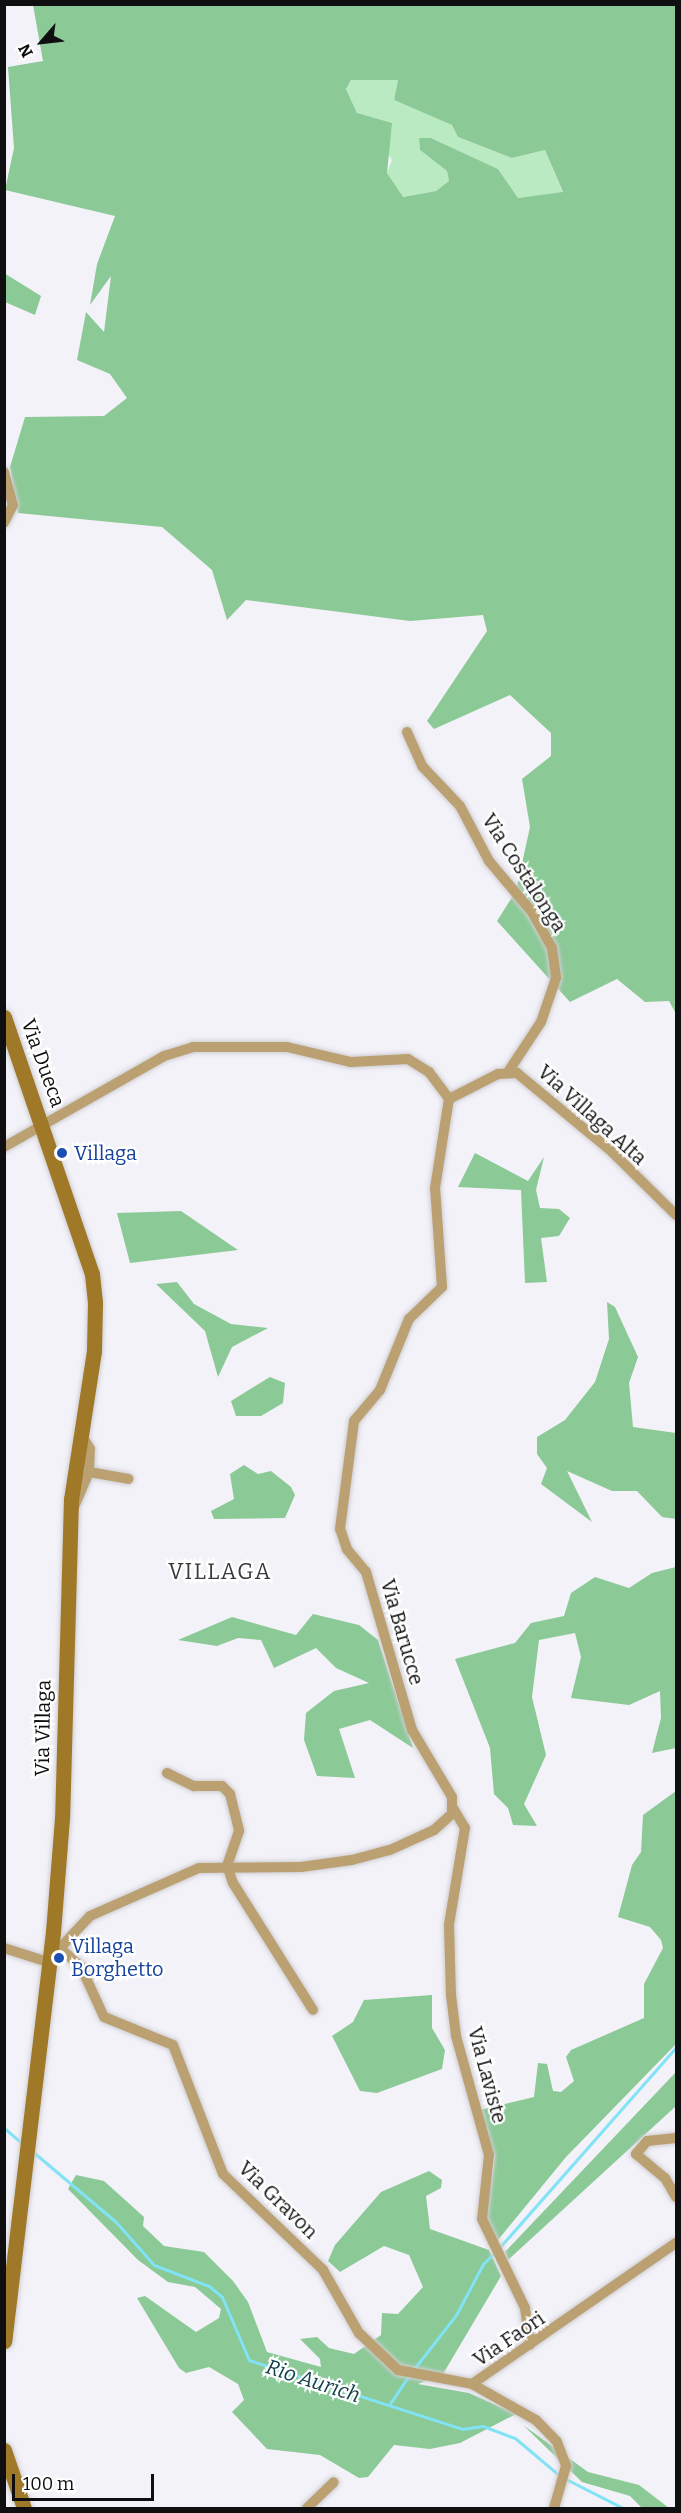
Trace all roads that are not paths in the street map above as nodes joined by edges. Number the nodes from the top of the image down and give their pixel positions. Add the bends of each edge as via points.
1 (4, 472) edge
2 (4, 523) edge
3 (407, 732) dead end
4 (4, 1017) edge
5 (508, 1072) junction
6 (449, 1099) junction
7 (43, 1124) junction
8 (4, 1147) edge
9 (676, 1215) edge
10 (80, 1433) junction
11 (89, 1472) junction
12 (128, 1479) dead end
13 (70, 1514) junction
14 (167, 1773) dead end
15 (453, 1808) junction
16 (227, 1865) junction
17 (56, 1942) junction
18 (4, 1948) edge
19 (48, 1962) junction
20 (313, 2010) dead end
21 (676, 2138) edge
22 (676, 2197) edge
23 (676, 2243) edge
24 (4, 2341) edge
25 (530, 2345) junction
26 (472, 2384) junction
27 (6, 2458) edge
28 (334, 2482) dead end
29 (24, 2508) edge
30 (307, 2508) edge
31 (554, 2508) edge

1 - 2 street via 13,505
3 - 5 street, Via Costalonga via 422,766 460,806 489,861 532,912 552,948 556,978 541,1022
4 - 7 street, Via Dueca
5 - 6 street
5 - 9 street, Via Villaga Alta via 539,1089
6 - 7 street via 429,1072 408,1059 351,1062 287,1047 193,1047 164,1056
6 - 15 street, Via Barucce via 435,1188 442,1287 409,1319 380,1390 354,1421 340,1529 347,1549 366,1572 412,1730
7 - 8 street
7 - 10 street, Via Villaga via 92,1274 94,1351
10 - 11 street via 90,1449
10 - 13 street, Via Villaga
11 - 12 street
11 - 13 street
13 - 17 street, Via Villaga
14 - 16 street via 194,1786 222,1786 230,1794 239,1831
15 - 16 street via 434,1830 352,1860 301,1867
15 - 25 street, Via Laviste via 465,1828 449,1925 451,1995 456,2036 489,2155 482,2219 525,2308
16 - 17 street via 199,1868 109,1905
16 - 20 street via 245,1908
17 - 19 street, Via Villaga
17 - 26 street, Via Gravon via 81,1967 104,2017 173,2045 223,2174 323,2270 358,2333 403,2372
18 - 19 street
19 - 24 street, Via Villaga
21 - 22 street via 646,2141 636,2154 665,2178
23 - 25 street, Via Faori
25 - 26 street, Via Faori
26 - 31 street, Via Faori via 536,2420 557,2442 565,2471
27 - 29 street
28 - 30 street

